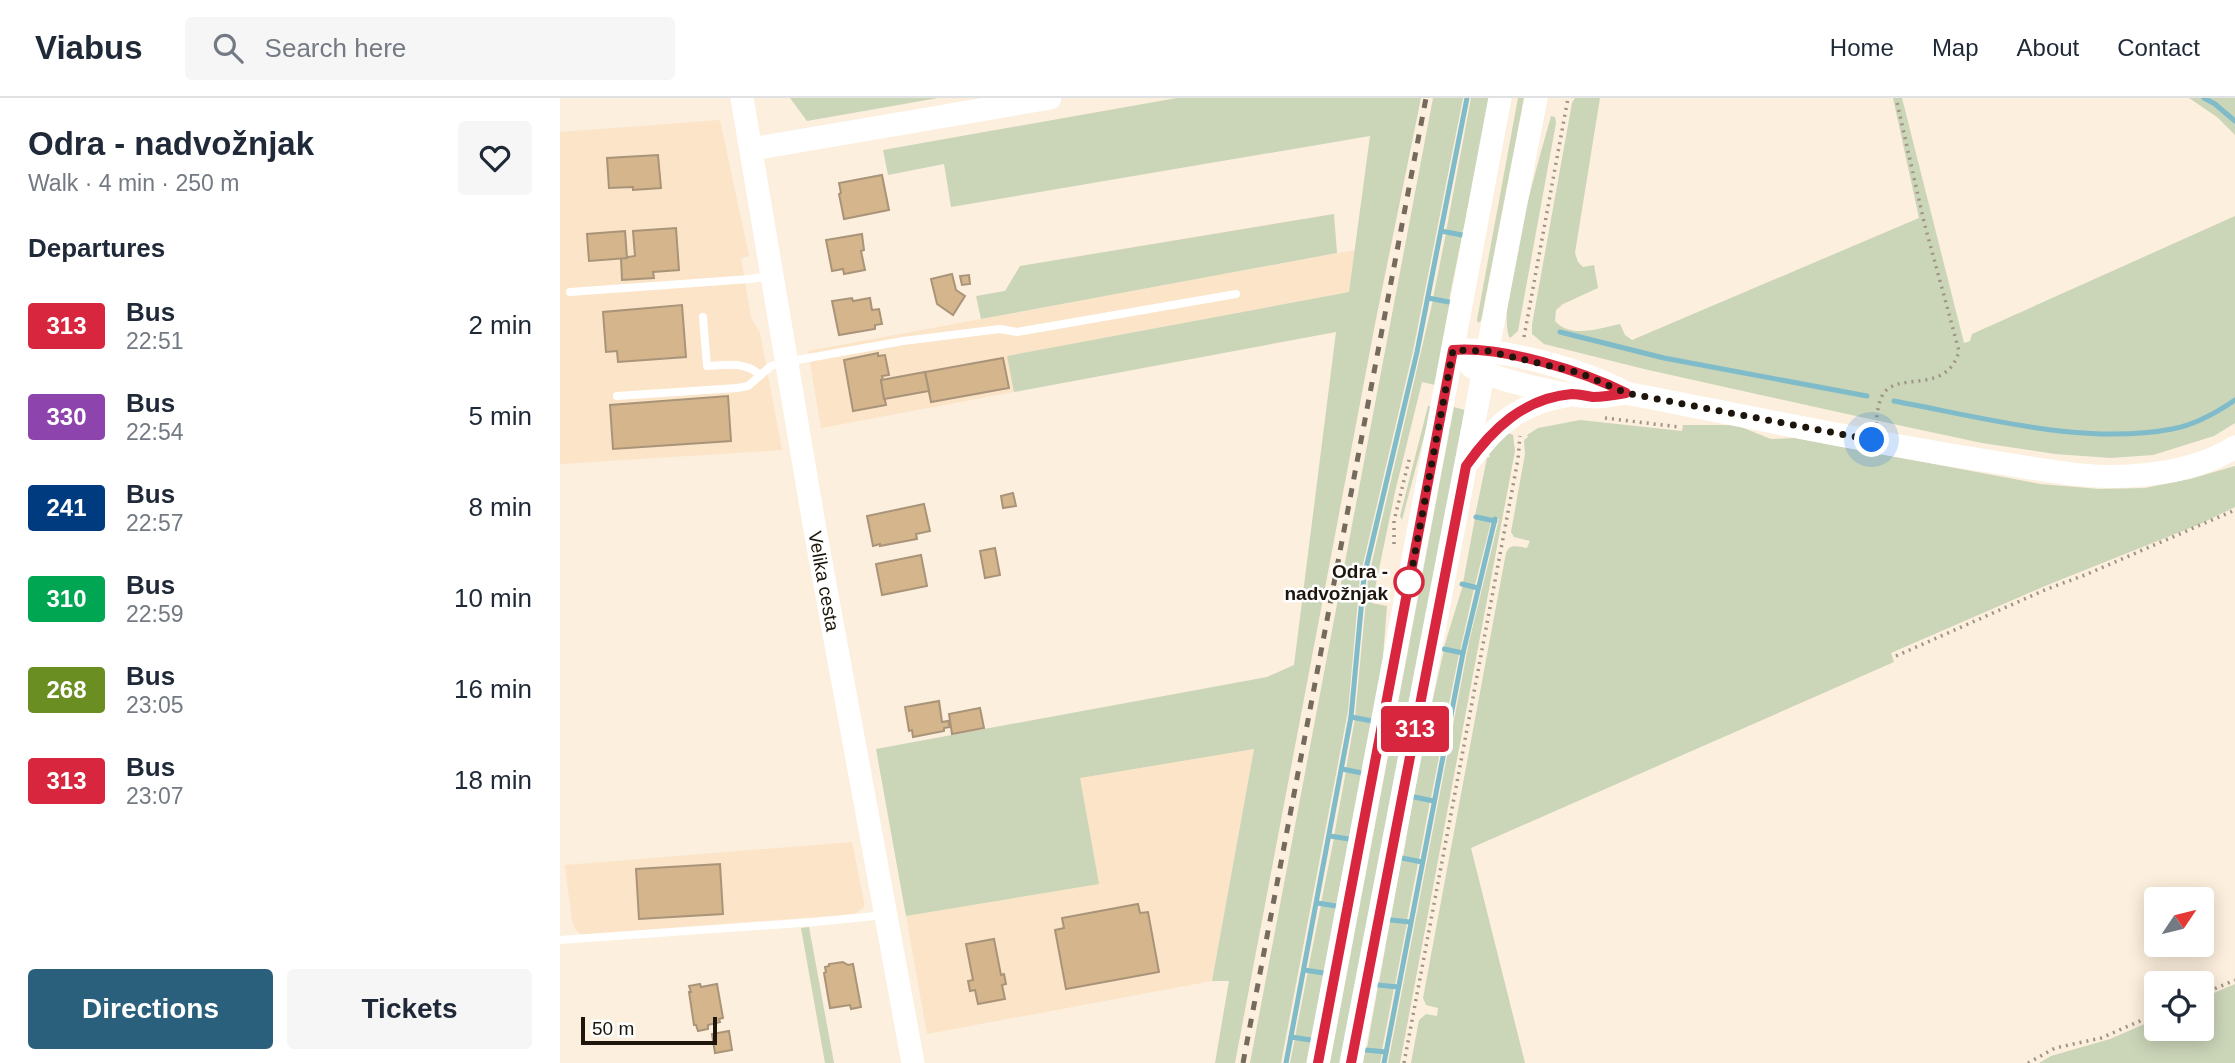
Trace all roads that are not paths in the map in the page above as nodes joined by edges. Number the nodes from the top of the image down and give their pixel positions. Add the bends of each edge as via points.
1 (742, 98) edge
2 (1050, 98) edge
3 (1500, 98) edge
4 (1536, 98) edge
5 (752, 149) junction
6 (773, 275) junction
7 (570, 292) dead end
8 (1236, 293) dead end
9 (703, 317) dead end
10 (1453, 350) junction
11 (1485, 361) junction
12 (786, 362) junction
13 (760, 374) junction
14 (1626, 393) junction
15 (1574, 394) junction
16 (617, 396) dead end
17 (2235, 447) edge
18 (1466, 466) junction
19 (886, 915) junction
20 (560, 940) edge
21 (913, 1063) edge
22 (1318, 1063) edge
23 (1351, 1063) edge

1 - 5 main road, Velika cesta
2 - 5 main road
3 - 10 main road
4 - 11 main road
5 - 6 main road, Velika cesta
6 - 7 lane
6 - 12 main road, Velika cesta
8 - 12 lane via 1017,332 999,329 903,341
9 - 13 lane via 707,366 742,365
10 - 11 main road
10 - 22 main road
11 - 14 main road via 1519,358 1580,373
11 - 15 main road via 1514,382
11 - 18 main road
12 - 13 lane
12 - 19 main road, Velika cesta
13 - 16 lane via 748,386 737,388
14 - 15 main road
14 - 17 main road via 2086,476 2161,472
15 - 18 main road via 1516,412 1493,431
18 - 23 main road
19 - 20 lane
19 - 21 main road, Velika cesta

